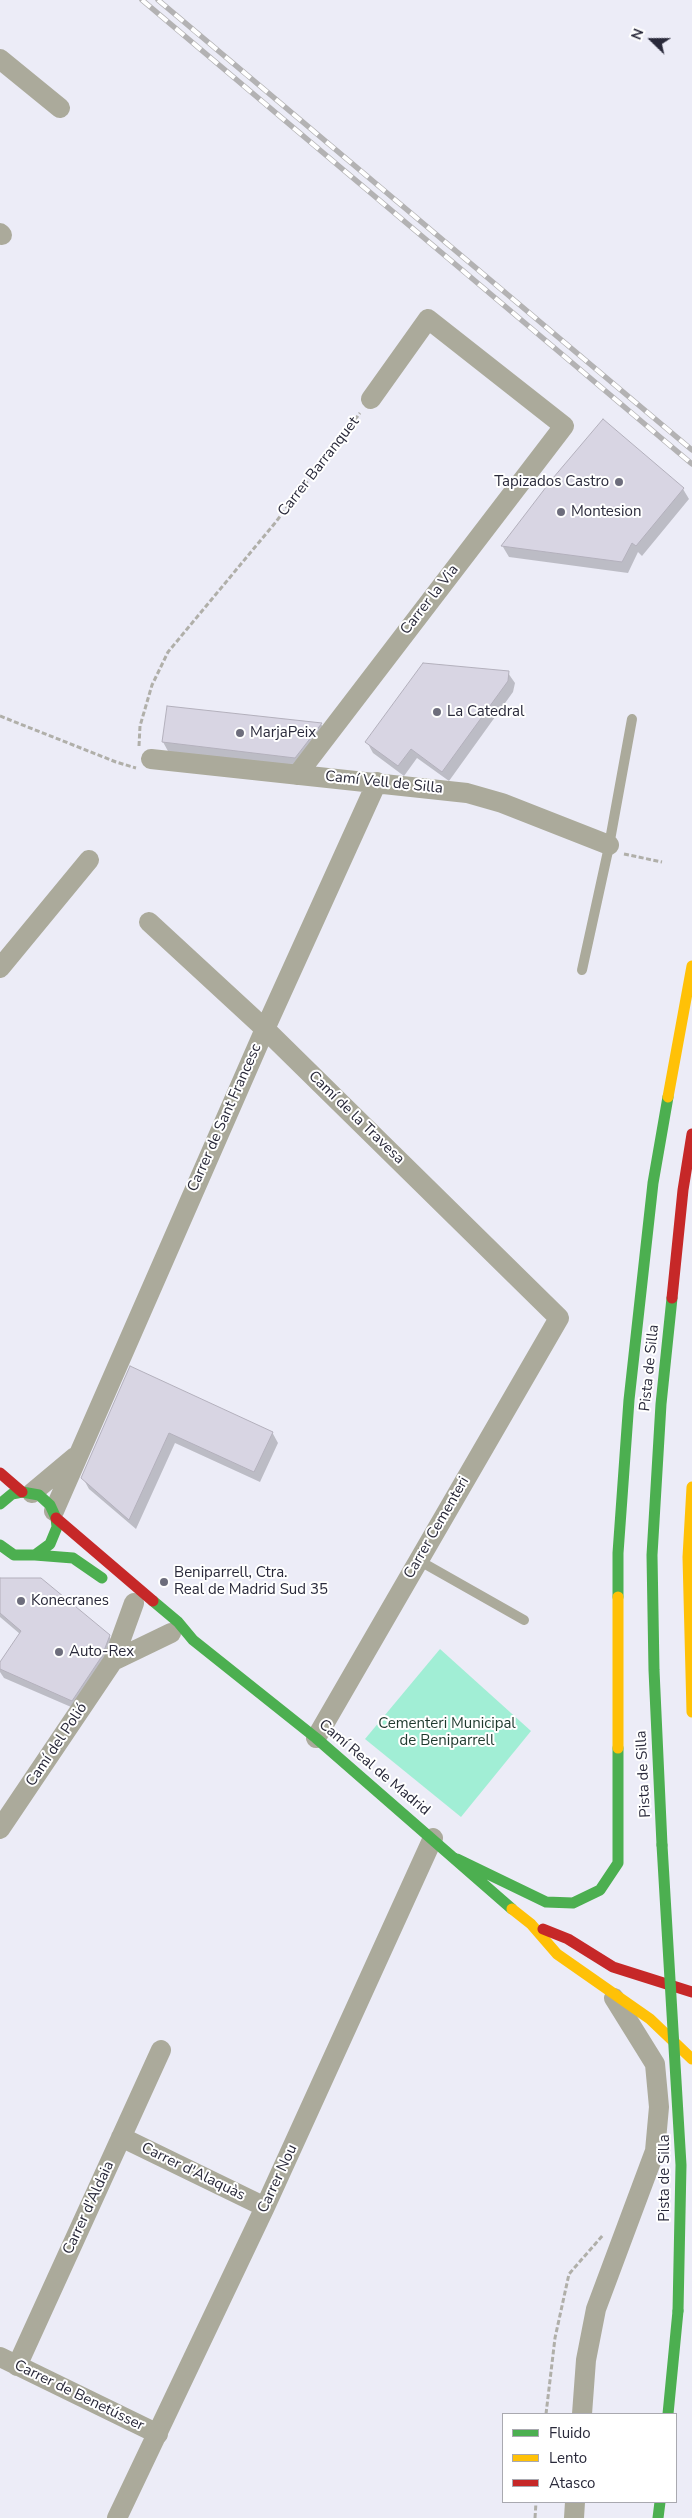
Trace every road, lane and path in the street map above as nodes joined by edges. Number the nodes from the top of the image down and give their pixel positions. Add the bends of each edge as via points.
1 (1, 63) edge
2 (60, 108) dead end
3 (372, 398) joint
4 (0, 716) edge
5 (632, 719) dead end
6 (144, 764) junction
7 (296, 775) junction
8 (377, 782) junction
9 (609, 845) junction
10 (631, 856) dead end
11 (89, 860) dead end
12 (662, 862) dead end
13 (149, 922) dead end
14 (692, 966) edge
15 (0, 968) edge
16 (582, 970) dead end
17 (264, 1029) junction
18 (692, 1134) edge
19 (559, 1318) joint
20 (77, 1455) junction
21 (0, 1473) edge
22 (692, 1487) edge
23 (27, 1492) junction
24 (0, 1504) edge
25 (55, 1515) junction
26 (5, 1554) edge
27 (35, 1555) junction
28 (418, 1560) junction
29 (111, 1586) dead end
30 (134, 1603) dead end
31 (524, 1620) dead end
32 (168, 1630) joint
33 (193, 1640) junction
34 (113, 1660) junction
35 (692, 1712) edge
36 (316, 1738) junction
37 (0, 1829) edge
38 (433, 1838) junction
39 (457, 1859) junction
40 (531, 1924) junction
41 (611, 1992) junction
42 (692, 1992) edge
43 (650, 2019) junction
44 (161, 2050) dead end
45 (692, 2058) edge
46 (689, 2106) dead end
47 (121, 2138) junction
48 (265, 2208) junction
49 (606, 2232) dead end
50 (8, 2361) edge
51 (546, 2413) edge
52 (582, 2413) edge
53 (668, 2413) edge
54 (158, 2434) junction
55 (536, 2503) edge
56 (575, 2503) edge
57 (660, 2503) edge
58 (117, 2518) edge
59 (535, 2518) edge
60 (574, 2518) edge
61 (658, 2518) edge

1 - 2 street
3 - 6 path, Carrer Barranquet via 275,523 168,652 152,685 140,726 140,750
3 - 7 street, Carrer la Via via 428,319 564,426
4 - 6 path via 109,760
5 - 9 lane
6 - 7 street, Camí Vell de Silla
7 - 8 street, Camí Vell de Silla
8 - 9 street, Camí Vell de Silla via 484,797
8 - 17 street, Carrer de Sant Francesc
9 - 16 lane
10 - 12 path
11 - 15 street
13 - 17 street, Camí de la Travesa
14 - 39 main road via 653,1183 629,1400 618,1553 618,1863 600,1890 573,1903 546,1902
17 - 19 street, Camí de la Travesa
17 - 20 street, Carrer de Sant Francesc
18 - 53 main road, Pista de Silla, bridge via 683,1190 661,1404 652,1555 662,1845 682,2165 678,2311
19 - 28 street, Carrer Cementeri
20 - 23 street, Carrer de Sant Francesc
20 - 25 street, Carrer de Sant Francesc
21 - 23 main road
22 - 35 main road via 688,1557
23 - 24 main road via 12,1494
23 - 25 main road, Camí Real de Madrid via 45,1499
25 - 27 main road via 55,1536
25 - 33 main road, Camí Real de Madrid via 178,1622
26 - 27 main road
27 - 29 main road via 72,1558
28 - 31 lane
28 - 36 street, Carrer Cementeri
30 - 34 street, Camí del Polió
32 - 33 main road, Camí Real de Madrid
32 - 34 street
33 - 36 main road, Camí Real de Madrid
34 - 37 street, Camí del Polió
36 - 38 main road, Camí Real de Madrid
38 - 39 main road, Camí Real de Madrid
38 - 48 street, Carrer Nou
39 - 40 main road, Camí Real de Madrid via 490,1892
40 - 41 main road, Camí Real de Madrid via 557,1954
40 - 42 main road, Camí Real de Madrid via 568,1939 613,1967
41 - 43 main road, Camí Real de Madrid
41 - 52 street via 655,2064 659,2107 655,2151 596,2309 586,2360
43 - 45 main road, Camí Real de Madrid
43 - 46 lane
44 - 47 street, Carrer d'Aldaia
47 - 48 street, Carrer d'Alaquàs
47 - 50 street, Carrer d'Aldaia
48 - 54 street, Carrer Nou
49 - 51 path via 569,2274 555,2338
50 - 54 street, Carrer de Benetússer
54 - 58 street, Carrer Nou
55 - 59 path
56 - 60 street
57 - 61 main road

